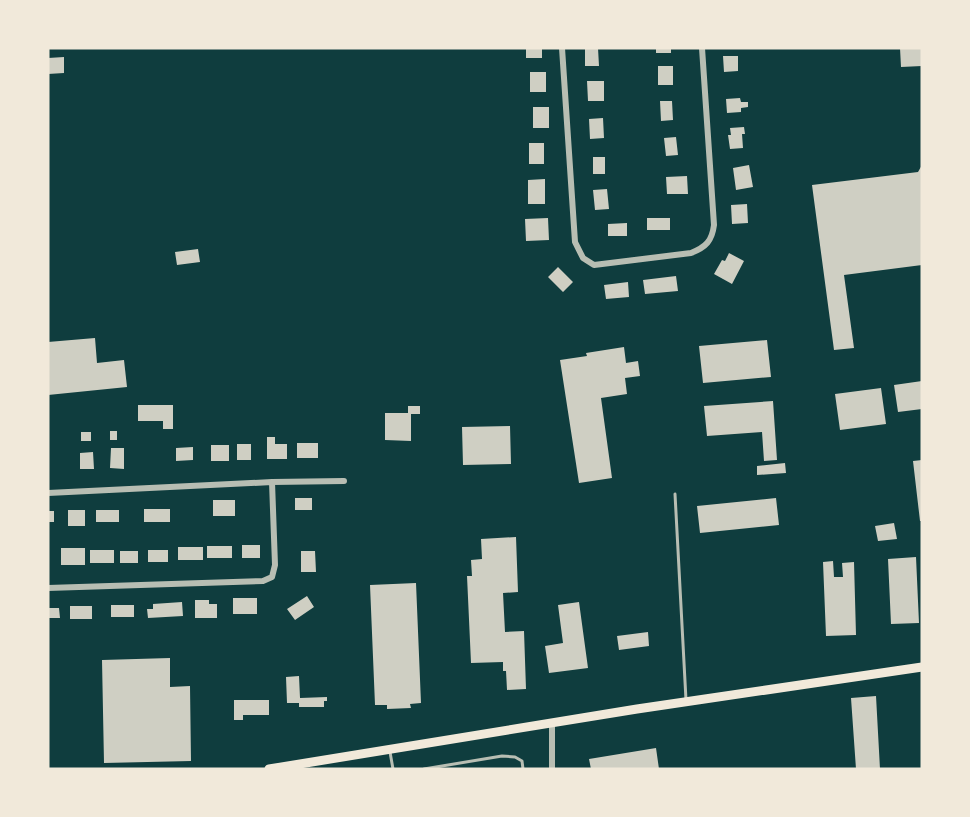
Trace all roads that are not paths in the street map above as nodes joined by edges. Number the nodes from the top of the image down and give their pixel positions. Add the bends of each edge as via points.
1 (562, 48) edge
2 (702, 48) edge
3 (344, 481) dead end
4 (272, 482) junction
5 (48, 493) edge
6 (675, 494) dead end
7 (48, 588) edge
8 (922, 667) edge
9 (687, 702) junction
10 (552, 724) junction
11 (390, 750) junction
12 (290, 767) edge
13 (269, 769) edge
14 (393, 769) edge
15 (424, 769) edge
16 (523, 769) edge
17 (552, 769) edge

1 - 2 street via 575,242 583,258 594,265 691,253 710,241 714,225
3 - 4 street
4 - 5 street
4 - 7 street via 274,575 263,581
6 - 9 lane
8 - 9 main road
9 - 10 main road
10 - 11 main road
10 - 17 street
11 - 12 main road
11 - 14 lane
12 - 13 main road
15 - 16 lane via 502,756 522,761

